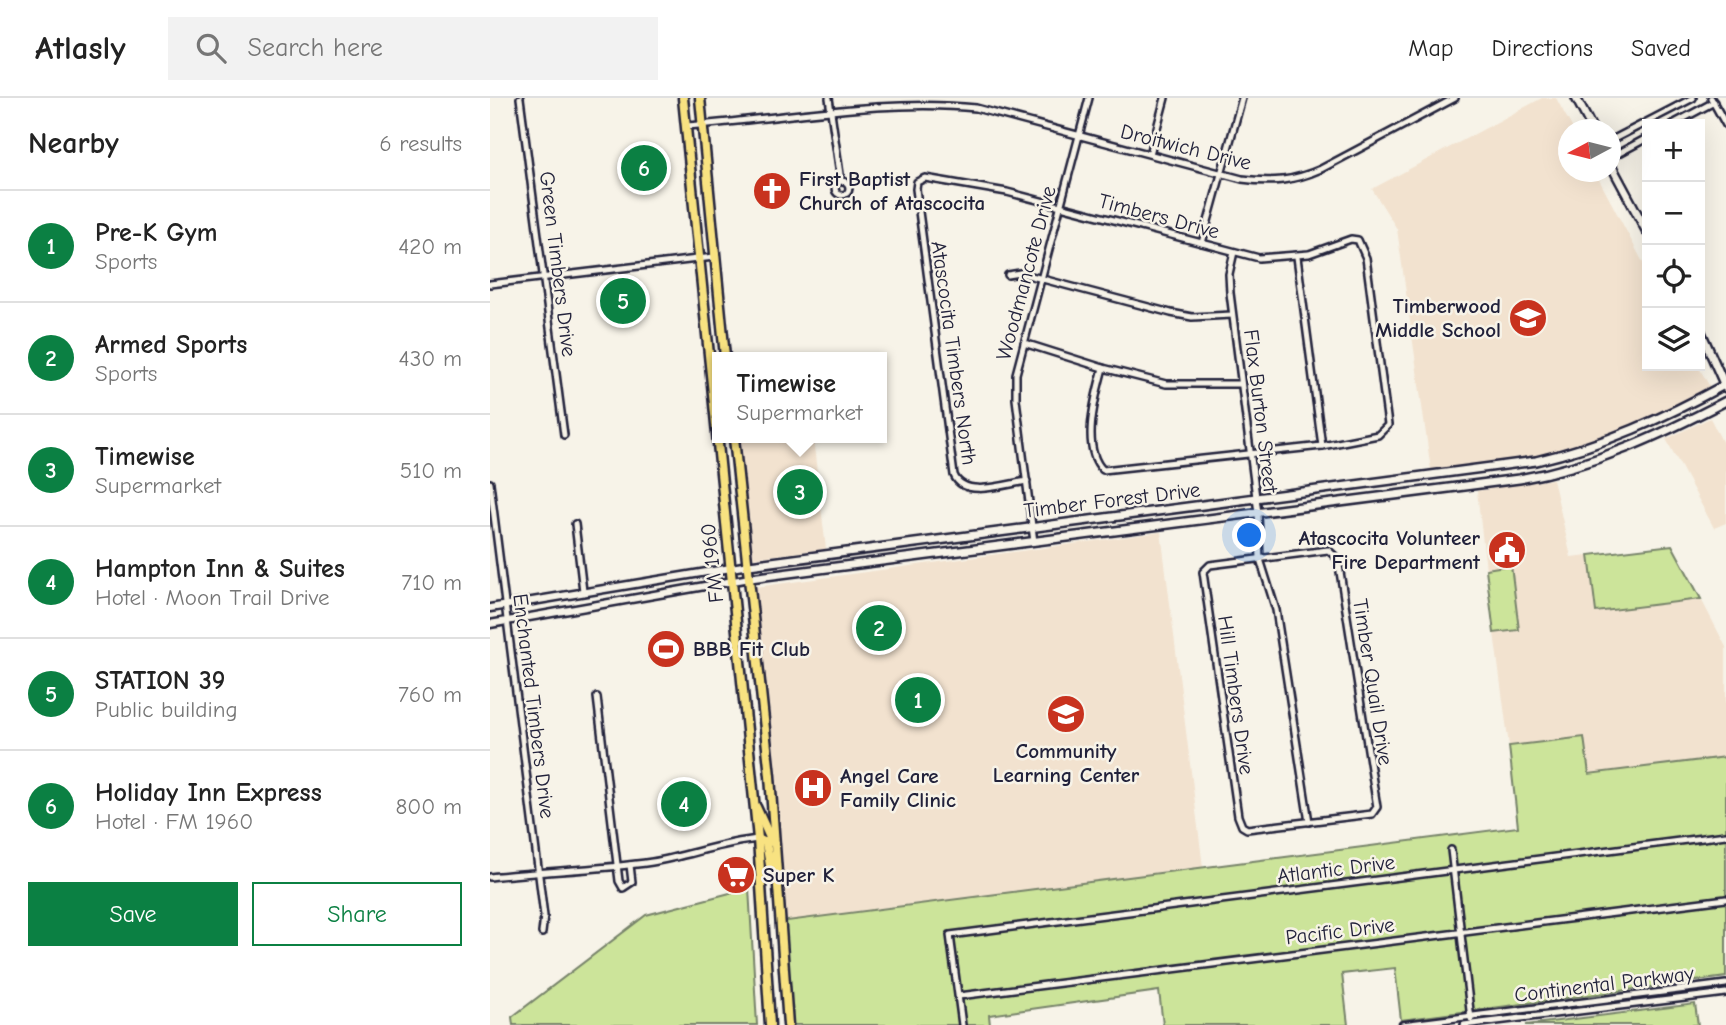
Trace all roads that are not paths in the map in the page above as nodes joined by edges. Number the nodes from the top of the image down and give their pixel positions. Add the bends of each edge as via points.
1 (520, 98) edge
2 (683, 98) edge
3 (700, 98) edge
4 (830, 98) edge
5 (1090, 98) edge
6 (1165, 98) edge
7 (1242, 98) edge
8 (1455, 98) edge
9 (1576, 98) edge
10 (1693, 98) edge
11 (1713, 100) edge
12 (831, 110) junction
13 (1587, 119) edge
14 (1681, 119) edge
15 (702, 125) junction
16 (1726, 125) edge
17 (686, 126) junction
18 (1079, 135) junction
19 (1621, 136) edge
20 (1642, 141) edge
21 (1150, 153) junction
22 (1621, 154) edge
23 (1221, 173) junction
24 (942, 178) joint
25 (1621, 180) edge
26 (841, 181) dead end
27 (1060, 206) junction
28 (1642, 222) edge
29 (1202, 243) junction
30 (1234, 252) junction
31 (714, 257) junction
32 (1297, 257) junction
33 (700, 259) junction
34 (1008, 275) dead end
35 (543, 278) junction
36 (1041, 278) junction
37 (490, 284) edge
38 (1232, 314) junction
39 (1705, 341) edge
40 (1024, 343) junction
41 (724, 352) edge
42 (1103, 368) junction
43 (712, 378) edge
44 (1241, 384) junction
45 (1725, 386) edge
46 (1726, 401) edge
47 (564, 435) dead end
48 (719, 443) edge
49 (735, 443) edge
50 (1322, 446) junction
51 (1251, 456) junction
52 (1027, 481) junction
53 (490, 483) edge
54 (1256, 499) junction
55 (1150, 512) junction
56 (1258, 513) junction
57 (575, 524) dead end
58 (1032, 527) junction
59 (1152, 527) junction
60 (1034, 542) junction
61 (912, 543) junction
62 (853, 550) junction
63 (914, 558) junction
64 (1260, 559) junction
65 (749, 565) junction
66 (855, 565) junction
67 (731, 567) junction
68 (750, 578) junction
69 (732, 580) junction
70 (628, 582) junction
71 (583, 591) junction
72 (629, 598) junction
73 (505, 605) junction
74 (490, 608) edge
75 (508, 621) junction
76 (490, 624) edge
77 (597, 696) dead end
78 (754, 805) junction
79 (1309, 822) junction
80 (1726, 835) edge
81 (758, 839) junction
82 (775, 843) junction
83 (1451, 850) dead end
84 (631, 865) junction
85 (617, 866) junction
86 (775, 870) junction
87 (1453, 870) junction
88 (539, 871) junction
89 (490, 877) edge
90 (1726, 899) edge
91 (1462, 931) junction
92 (542, 933) dead end
93 (1726, 984) edge
94 (1726, 993) edge
95 (959, 996) junction
96 (1470, 1016) junction
97 (1472, 1024) edge
98 (770, 1025) edge
99 (788, 1025) edge
100 (962, 1025) edge
101 (1402, 1025) edge
102 (1464, 1025) edge

1 - 35 street, Green Timbers Drive
2 - 17 main road, FM 1960 / FM 1960
3 - 15 main road
4 - 12 street
5 - 18 street, Woodmancote Drive
6 - 21 street
7 - 23 street
8 - 23 street, Droitwich Drive via 1300,178 1257,181
9 - 13 main road
10 - 19 street
11 - 14 street
11 - 16 street
12 - 15 street, Droitwich Drive
12 - 18 street, Droitwich Drive via 937,101
12 - 26 street
15 - 17 street, Droitwich Drive
15 - 31 main road
17 - 33 main road, FM 1960 / FM 1960
18 - 21 street, Droitwich Drive
18 - 27 street, Woodmancote Drive
20 - 22 street
21 - 23 street, Droitwich Drive
23 - 29 street
24 - 27 street, Timbers Drive
24 - 52 street, Atascocita Timbers North via 925,178 917,182 916,189 954,475 970,488
25 - 28 main road
27 - 29 street, Timbers Drive
27 - 36 street, Woodmancote Drive
29 - 30 street, Timbers Drive
30 - 32 street, Timbers Drive via 1259,258
30 - 38 street, Flax Burton Street via 1228,279
31 - 33 street
31 - 41 main road
32 - 50 street
32 - 50 street, Timbers Drive via 1351,239 1364,247 1389,420 1378,435
33 - 35 street
33 - 43 main road, FM 1960 / FM 1960
34 - 36 street
35 - 37 street
35 - 47 street, Green Timbers Drive
36 - 38 street via 1192,317
36 - 40 street, Woodmancote Drive
38 - 44 street, Flax Burton Street
39 - 45 main road
40 - 42 street
40 - 52 street, Woodmancote Drive via 1015,386
42 - 44 street via 1166,384
42 - 51 street via 1092,414 1095,459 1103,470
44 - 51 street, Flax Burton Street
45 - 54 main road, Timber Forest Drive via 1628,433 1574,452 1500,468
46 - 56 main road, Timber Forest Drive via 1630,448 1539,476
48 - 67 main road, FM 1960 / FM 1960
49 - 65 main road, FM 1960 / FM 1960
50 - 51 street
51 - 54 street, Flax Burton Street
52 - 58 street, Woodmancote Drive
53 - 73 street, Enchanted Timbers Drive
54 - 55 main road, Timber Forest Drive
54 - 56 street, Flax Burton Street
55 - 58 main road, Timber Forest Drive
55 - 59 main road
56 - 59 main road, Timber Forest Drive
56 - 64 street, Flax Burton Street
57 - 71 street
58 - 60 street, Woodmancote Drive
58 - 61 main road, Timber Forest Drive
59 - 60 main road, Timber Forest Drive
60 - 63 main road, Timber Forest Drive
61 - 62 main road, Timber Forest Drive
61 - 63 main road
62 - 65 main road, Timber Forest Drive
62 - 66 main road
63 - 66 main road, Timber Forest Drive
64 - 79 street, Flax Burton Street via 1276,610
64 - 79 street, Hill Timbers Drive via 1206,568 1202,579 1238,816 1242,826 1254,829
64 - 79 street, Timber Quail Drive via 1328,550 1338,559 1377,807 1370,815
65 - 67 street, Timber Forest Drive
65 - 68 main road, FM 1960 / FM 1960
66 - 68 main road, Timber Forest Drive
67 - 69 main road, FM 1960 / FM 1960
67 - 70 street, Timber Forest Drive
68 - 69 street, Timber Forest Drive
68 - 82 main road, FM 1960 / FM 1960
69 - 72 street, Timber Forest Drive
69 - 78 main road, FM 1960 / FM 1960
70 - 71 street, Timber Forest Drive
70 - 72 street
71 - 73 street, Timber Forest Drive
72 - 75 street, Timber Forest Drive
73 - 74 street, Timber Forest Drive
73 - 75 street, Enchanted Timbers Drive
75 - 76 street, Timber Forest Drive
75 - 88 street, Enchanted Timbers Drive
77 - 85 street
78 - 81 main road, FM 1960 / FM 1960
78 - 82 main road
80 - 87 street, Atlantic Drive
81 - 84 street
81 - 86 main road via 766,843
81 - 98 main road, FM 1960 / FM 1960
82 - 86 main road, FM 1960 / FM 1960
83 - 87 street
84 - 85 street
84 - 85 street via 632,882 627,888 620,886
85 - 88 street
86 - 99 main road, FM 1960 / FM 1960
87 - 91 street
87 - 95 street, Atlantic Drive via 950,935
88 - 89 street
88 - 92 street, Enchanted Timbers Drive
90 - 91 street, Pacific Drive
91 - 95 street, Pacific Drive
91 - 96 street
93 - 96 street, Continental Parkway
94 - 97 street, Continental Parkway
95 - 100 street
96 - 97 street
96 - 101 street, Continental Parkway
97 - 102 street, Continental Parkway

